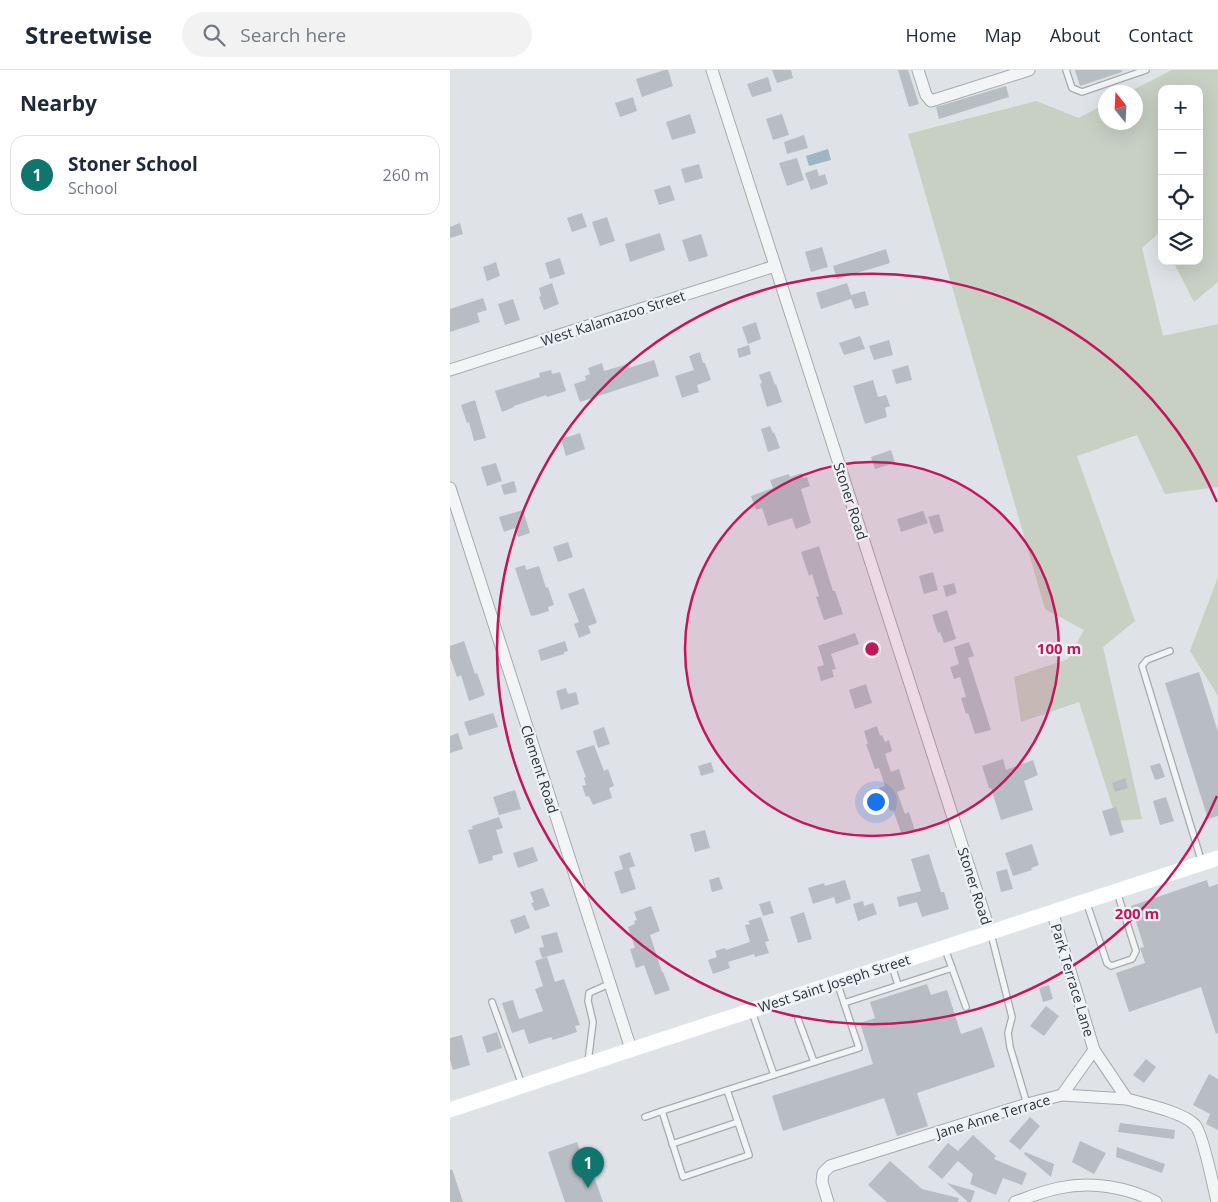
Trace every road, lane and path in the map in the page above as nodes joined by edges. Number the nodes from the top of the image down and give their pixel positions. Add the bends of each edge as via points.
1 (712, 70) edge
2 (918, 70) edge
3 (1026, 70) edge
4 (1066, 70) edge
5 (1146, 70) edge
6 (775, 266) junction
7 (450, 370) edge
8 (450, 488) edge
9 (1170, 651) dead end
10 (1218, 858) edge
11 (1202, 863) junction
12 (1117, 890) junction
13 (1086, 900) junction
14 (1052, 911) junction
15 (990, 932) junction
16 (945, 947) junction
17 (891, 964) junction
18 (952, 968) junction
19 (837, 982) junction
20 (610, 984) junction
21 (898, 986) junction
22 (492, 1002) dead end
23 (844, 1003) junction
24 (966, 1008) dead end
25 (752, 1010) junction
26 (798, 1019) dead end
27 (631, 1049) junction
28 (1094, 1050) junction
29 (814, 1062) junction
30 (588, 1064) junction
31 (774, 1075) junction
32 (522, 1085) junction
33 (728, 1090) junction
34 (1062, 1096) junction
35 (1127, 1099) junction
36 (1027, 1104) junction
37 (452, 1107) edge
38 (662, 1111) junction
39 (645, 1117) dead end
40 (738, 1122) junction
41 (672, 1144) junction
42 (828, 1202) edge
43 (1015, 1202) edge
44 (1156, 1202) edge
45 (1217, 1202) edge

1 - 6 street, Stoner Road
2 - 3 street via 931,101
4 - 5 lane via 1072,88 1082,92
6 - 7 street, West Kalamazoo Street
6 - 15 street, Stoner Road
8 - 20 street, Clement Road
9 - 11 lane via 1147,660 1142,666
10 - 11 street, West Saint Joseph Street
11 - 12 street, West Saint Joseph Street
12 - 13 street, West Saint Joseph Street
12 - 13 lane via 1136,951 1132,959 1111,966 1107,963
13 - 14 street, West Saint Joseph Street
14 - 15 street, West Saint Joseph Street
14 - 28 street, Park Terrace Lane
15 - 16 street, West Saint Joseph Street
15 - 36 lane via 1012,1017 1008,1033 1010,1047
16 - 17 street, West Saint Joseph Street
16 - 18 lane
17 - 19 street, West Saint Joseph Street
17 - 21 lane
18 - 21 lane
18 - 24 lane
19 - 23 lane
19 - 25 street, West Saint Joseph Street
20 - 27 street, Clement Road
20 - 30 lane via 589,993 593,1022
21 - 23 lane
22 - 32 lane
23 - 29 lane via 859,1048
25 - 27 street, West Saint Joseph Street
25 - 31 lane
26 - 29 lane
27 - 30 street, West Saint Joseph Street
28 - 34 street, Jane Anne Terrace
28 - 35 street
29 - 31 lane
30 - 32 street, West Saint Joseph Street
31 - 33 lane
32 - 37 street, West Saint Joseph Street
33 - 38 lane
33 - 40 lane
34 - 35 street
34 - 36 street, Jane Anne Terrace
35 - 45 street via 1178,1114 1196,1125
36 - 42 street, Jane Anne Terrace via 830,1166 822,1173
38 - 39 lane
38 - 41 lane
40 - 41 lane
40 - 41 lane via 749,1156 683,1177
43 - 44 street via 1059,1188 1087,1184 1141,1194

